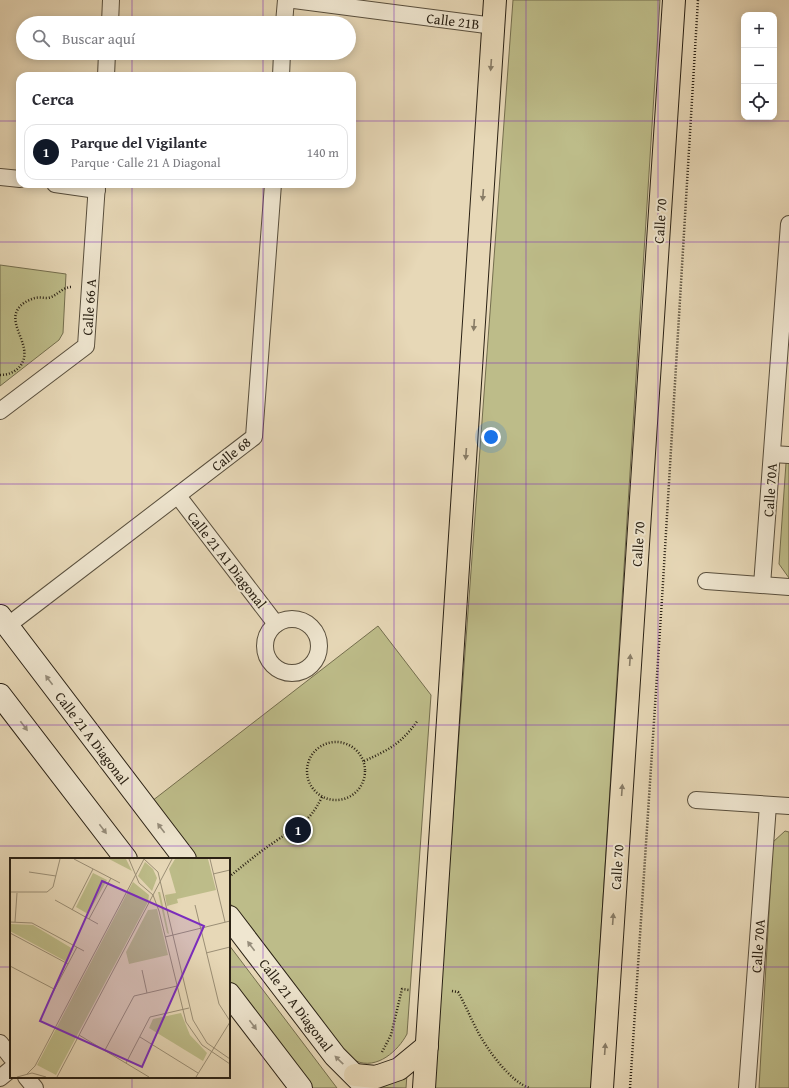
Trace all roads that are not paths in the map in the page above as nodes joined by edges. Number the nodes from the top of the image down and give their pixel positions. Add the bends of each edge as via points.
1 (111, 0) edge
2 (286, 0) edge
3 (294, 0) edge
4 (495, 0) edge
5 (674, 0) edge
6 (110, 16) edge
7 (285, 16) edge
8 (494, 26) junction
9 (107, 60) edge
10 (281, 60) edge
11 (106, 72) edge
12 (280, 72) edge
13 (0, 177) edge
14 (16, 179) edge
15 (97, 188) edge
16 (273, 188) edge
17 (789, 224) edge
18 (788, 250) edge
19 (0, 410) edge
20 (772, 454) junction
21 (789, 455) edge
22 (178, 496) junction
23 (706, 581) dead end
24 (762, 585) junction
25 (789, 587) edge
26 (4, 621) edge
27 (276, 624) dead end
28 (0, 695) edge
29 (696, 800) dead end
30 (768, 805) junction
31 (789, 806) edge
32 (125, 858) edge
33 (184, 858) edge
34 (230, 918) edge
35 (230, 995) edge
36 (0, 1043) edge
37 (427, 1046) junction
38 (10, 1056) edge
39 (10, 1070) edge
40 (0, 1078) edge
41 (27, 1078) edge
42 (361, 1082) edge
43 (34, 1088) edge
44 (301, 1088) edge
45 (424, 1088) edge
46 (602, 1088) edge
47 (747, 1088) edge

1 - 6 street
2 - 7 street
3 - 8 street, Calle 21B
4 - 8 main road
46 -> 5 main road, Calle 70
8 -> 37 main road
9 - 11 street
10 - 12 street
13 - 14 street
15 - 19 street, Calle 66 A via 86,346
16 - 22 street, Calle 68 via 254,437
17 - 18 street, Calle 70A
18 - 20 street, Calle 70A
20 - 21 street
20 - 24 street, Calle 70A
22 - 26 street, Calle 68
22 - 27 street, Calle 21 A1 Diagonal
23 - 24 street
24 - 25 street
33 -> 26 main road, Calle 21 A Diagonal
28 -> 32 main road
29 - 30 street
30 - 31 street
30 - 47 street, Calle 70A
42 -> 34 main road, Calle 21 A Diagonal via 335,1056
35 -> 44 main road
36 - 38 street
37 - 42 main road via 399,1068
37 - 45 main road
39 - 40 street
41 - 43 street

